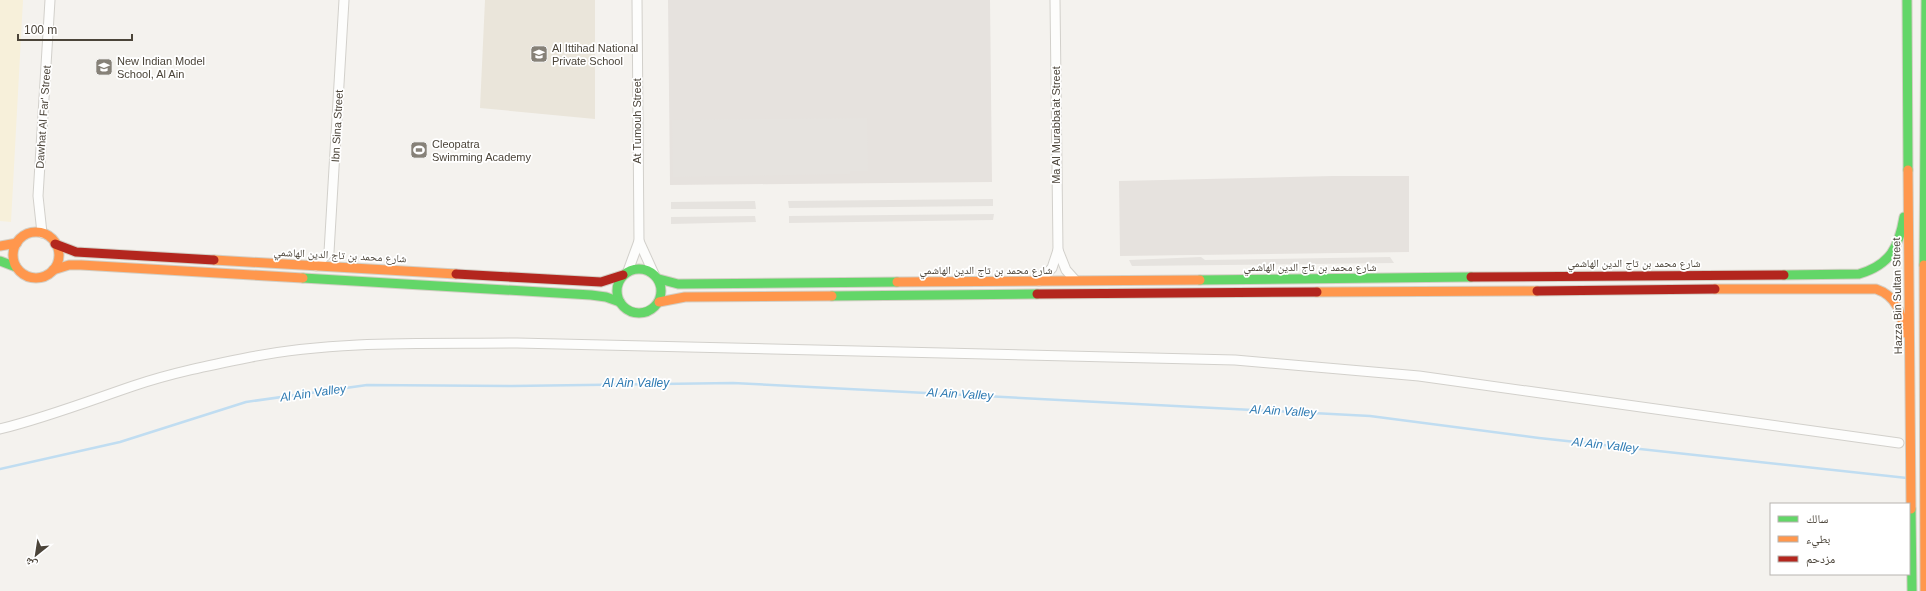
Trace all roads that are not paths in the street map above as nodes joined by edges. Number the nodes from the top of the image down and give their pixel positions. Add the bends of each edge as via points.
1 (50, 0) edge
2 (344, 0) edge
3 (638, 0) edge
4 (1055, 0) edge
5 (1907, 0) edge
6 (1926, 0) edge
7 (1907, 193) junction
8 (1926, 209) edge
9 (42, 234) junction
10 (639, 241) junction
11 (17, 242) junction
12 (55, 244) junction
13 (0, 246) edge
14 (1058, 250) junction
15 (329, 252) junction
16 (0, 261) edge
17 (316, 266) junction
18 (16, 267) junction
19 (342, 267) junction
20 (53, 270) junction
21 (626, 273) junction
22 (1704, 275) junction
23 (656, 276) junction
24 (1075, 280) junction
25 (1039, 281) junction
26 (1657, 290) junction
27 (620, 302) junction
28 (659, 302) junction
29 (1910, 360) junction
30 (0, 429) edge
31 (1899, 443) dead end
32 (1925, 565) edge
33 (1912, 591) edge
34 (1925, 591) edge

1 - 9 street, Dawhat Al Far' Street via 38,196
2 - 15 street, Ibn Sina Street
3 - 10 street, At Tumouh Street
4 - 14 street, Ma Al Murabba'at Street
5 - 7 street, Hazza Bin Sultan Street
6 - 8 street
7 - 22 street, شارع محمد بن تاج الدين الهاشمي via 1902,232 1897,248 1890,257 1870,272
7 - 29 street, Hazza Bin Sultan Street
8 - 32 street
9 - 11 street via 25,235
9 - 12 street
10 - 21 street, At Tumouh Street
10 - 23 street, At Tumouh Street
11 - 13 street
11 - 18 street via 13,252
12 - 17 street, شارع محمد بن تاج الدين الهاشمي via 76,252
12 - 20 street via 58,249 58,260
14 - 24 street, Ma Al Murabba'at Street via 1066,270
14 - 25 street, Ma Al Murabba'at Street via 1052,268
15 - 17 street
15 - 19 street
16 - 18 street
17 - 19 street, شارع محمد بن تاج الدين الهاشمي
18 - 20 street via 24,275 34,278 44,277
19 - 21 street, شارع محمد بن تاج الدين الهاشمي via 594,282 609,280
20 - 27 street via 64,266 81,265 598,295
21 - 23 street via 642,268
21 - 27 street via 618,285
22 - 24 street, شارع محمد بن تاج الدين الهاشمي
22 - 26 street via 1710,277 1710,284 1674,285
23 - 25 street, شارع محمد بن تاج الدين الهاشمي via 678,284
23 - 28 street via 662,293
24 - 25 street, شارع محمد بن تاج الدين الهاشمي
26 - 28 street via 685,297
26 - 29 street via 1874,288 1889,294 1899,307
27 - 28 street via 627,309 637,313 652,310
29 - 33 street, Hazza Bin Sultan Street
30 - 31 street via 134,385 253,357 332,347 517,343 1235,360 1419,376
32 - 34 street

